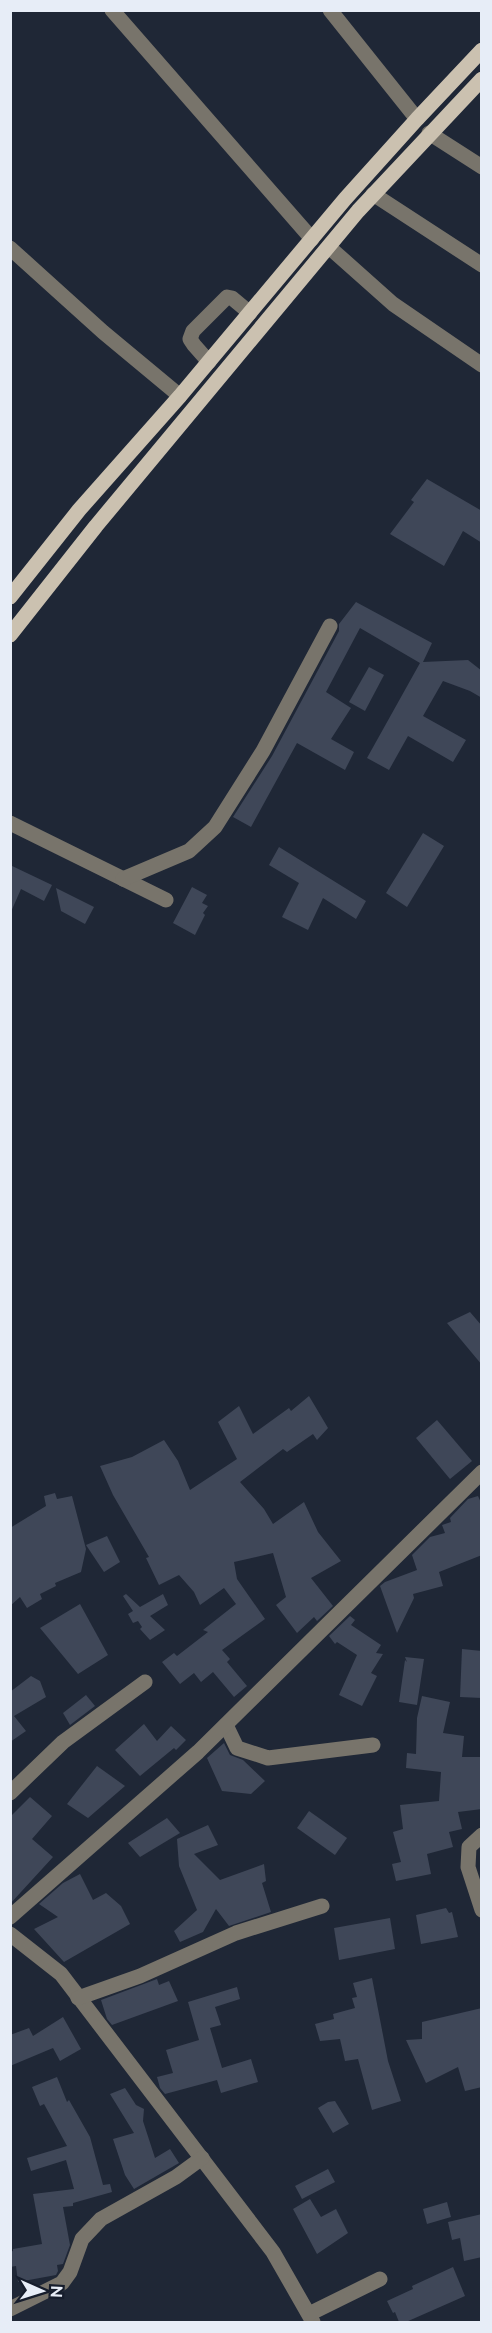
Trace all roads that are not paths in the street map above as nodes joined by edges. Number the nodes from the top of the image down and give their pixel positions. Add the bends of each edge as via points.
1 (112, 10) edge
2 (330, 10) edge
3 (482, 51) edge
4 (482, 79) edge
5 (417, 119) junction
6 (429, 133) junction
7 (482, 167) edge
8 (373, 194) junction
9 (312, 239) junction
10 (329, 247) junction
11 (10, 248) edge
12 (482, 265) edge
13 (250, 313) junction
14 (209, 362) junction
15 (482, 365) edge
16 (180, 396) junction
17 (79, 510) junction
18 (96, 526) junction
19 (10, 597) edge
20 (330, 626) dead end
21 (10, 635) edge
22 (10, 822) edge
23 (123, 879) junction
24 (166, 900) dead end
25 (482, 1472) edge
26 (145, 1682) dead end
27 (226, 1725) junction
28 (373, 1745) dead end
29 (10, 1793) edge
30 (482, 1835) edge
31 (322, 1906) dead end
32 (482, 1910) edge
33 (10, 1917) edge
34 (10, 1934) edge
35 (78, 1998) junction
36 (202, 2158) junction
37 (380, 2279) dead end
38 (10, 2309) edge
39 (311, 2318) edge

1 - 9 street
2 - 5 street
3 - 5 main road
4 - 6 main road
5 - 9 main road
6 - 7 street
6 - 8 main road
8 - 10 main road
8 - 12 street
9 - 13 main road
10 - 15 street via 393,304
10 - 18 main road
11 - 16 street
13 - 14 main road
13 - 14 street via 227,297 193,332 190,339
14 - 16 main road
16 - 17 main road
17 - 18 main road
17 - 19 main road
18 - 21 main road
20 - 23 street via 263,751 215,827 189,851
22 - 23 street
23 - 24 street
25 - 27 street
26 - 29 street via 63,1742
27 - 28 street via 237,1748 268,1758
27 - 33 street
30 - 32 street via 469,1847 468,1867
31 - 35 street via 236,1933 140,1976
34 - 35 street via 61,1974
35 - 36 street
36 - 38 street via 101,2219 82,2240 62,2283
36 - 39 street via 273,2252
37 - 39 street

